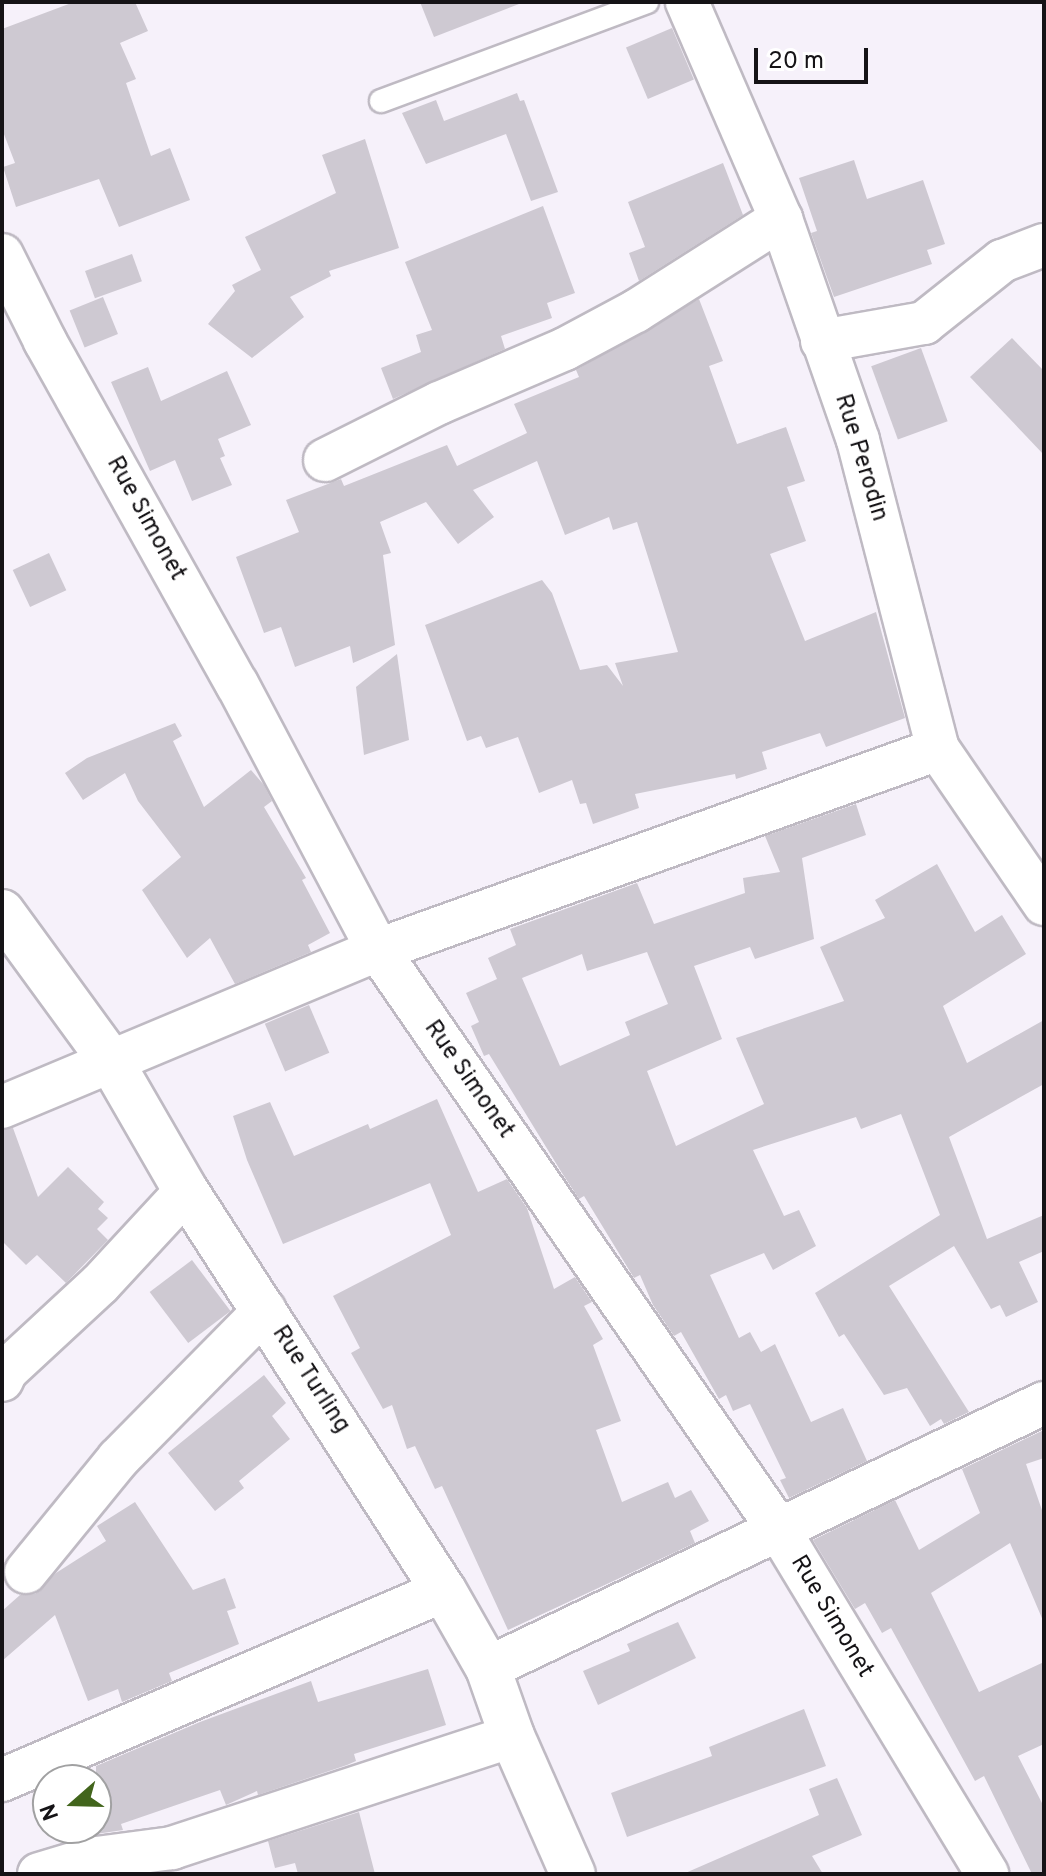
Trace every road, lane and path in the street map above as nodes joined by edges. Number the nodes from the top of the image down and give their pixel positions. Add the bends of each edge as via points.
1 (647, 2) edge
2 (687, 2) edge
3 (381, 101) dead end
4 (781, 219) junction
5 (1044, 245) edge
6 (2, 255) edge
7 (822, 341) junction
8 (325, 460) dead end
9 (938, 749) junction
10 (1044, 904) edge
11 (2, 912) edge
12 (378, 950) junction
13 (112, 1063) junction
14 (2, 1107) edge
15 (186, 1191) junction
16 (265, 1310) junction
17 (2, 1380) edge
18 (1044, 1403) edge
19 (779, 1530) junction
20 (26, 1572) dead end
21 (444, 1591) junction
22 (488, 1668) junction
23 (512, 1736) junction
24 (2, 1780) edge
25 (39, 1874) edge
26 (573, 1874) edge
27 (987, 1874) edge

1 - 3 lane
2 - 4 street, Rue Perodin
4 - 7 street, Rue Perodin
4 - 8 street via 636,311 565,349
5 - 7 street via 1002,261 924,323
6 - 12 street, Rue Simonet
7 - 9 street, Rue Perodin via 858,440
9 - 10 street, Rue Perodin
9 - 12 street
11 - 13 main road, Rue Turling
12 - 13 street
12 - 19 street, Rue Simonet
13 - 14 street
13 - 15 main road, Rue Turling
15 - 16 main road, Rue Turling
15 - 17 street
16 - 20 street via 118,1459
16 - 21 main road, Rue Turling
18 - 19 street
19 - 22 street
19 - 27 street, Rue Simonet
21 - 22 main road, Rue Turling
21 - 24 street
22 - 23 main road, Rue Turling
23 - 25 street via 172,1848 89,1859
23 - 26 main road, Rue Turling

